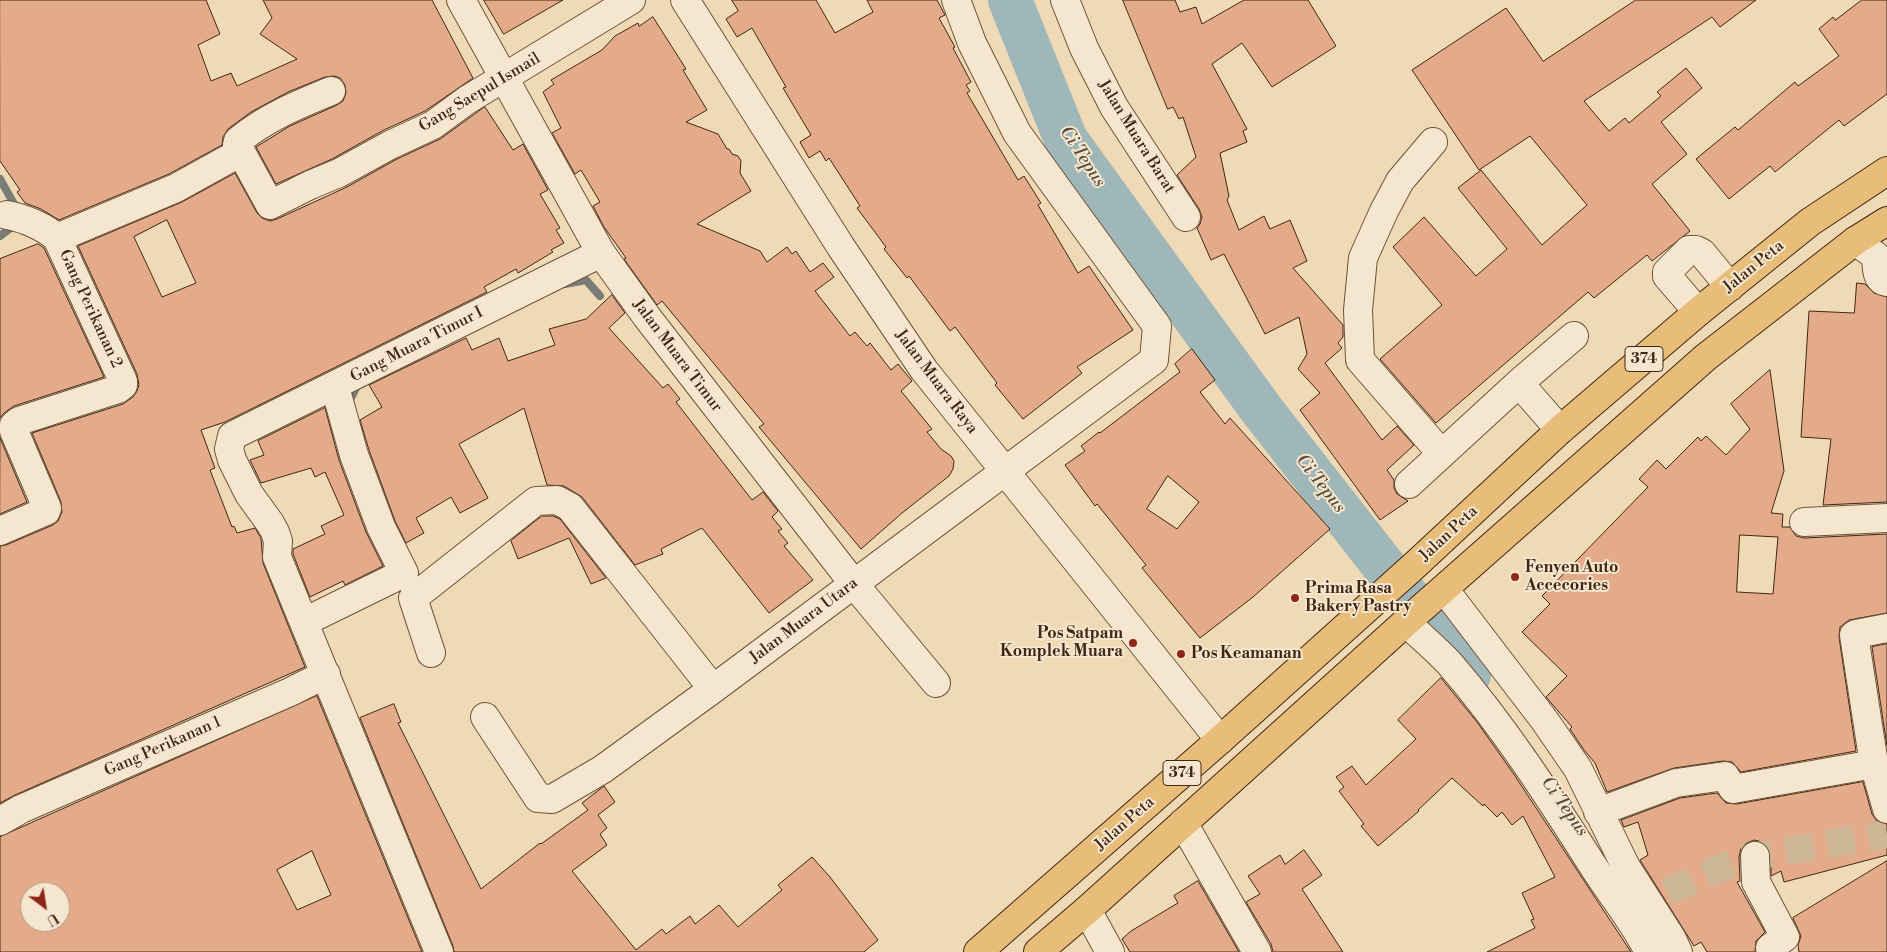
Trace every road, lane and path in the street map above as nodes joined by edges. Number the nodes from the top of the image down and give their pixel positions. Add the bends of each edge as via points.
1 (461, 0) edge
2 (631, 0) edge
3 (685, 0) edge
4 (956, 0) edge
5 (1065, 0) edge
6 (505, 78) junction
7 (331, 91) dead end
8 (1434, 142) dead end
9 (241, 152) junction
10 (1887, 171) edge
11 (1186, 216) dead end
12 (7, 219) edge
13 (1887, 221) edge
14 (57, 238) junction
15 (1855, 241) junction
16 (601, 253) junction
17 (1887, 282) edge
18 (1730, 286) junction
19 (1698, 312) junction
20 (1574, 336) dead end
21 (1519, 383) junction
22 (335, 387) junction
23 (1560, 430) junction
24 (1441, 453) junction
25 (1004, 472) junction
26 (1409, 484) dead end
27 (1887, 518) edge
28 (1804, 522) dead end
29 (0, 531) edge
30 (854, 584) junction
31 (1442, 591) junction
32 (1409, 620) junction
33 (304, 622) junction
34 (1887, 628) edge
35 (431, 653) dead end
36 (326, 674) junction
37 (936, 683) dead end
38 (713, 689) junction
39 (485, 717) dead end
40 (1220, 740) junction
41 (1874, 764) junction
42 (1887, 809) edge
43 (1598, 812) junction
44 (0, 821) edge
45 (1183, 823) junction
46 (1755, 856) dead end
47 (1088, 910) junction
48 (439, 952) edge
49 (978, 952) edge
50 (1038, 952) edge
51 (1110, 952) edge
52 (1257, 952) edge
53 (1649, 952) edge
54 (1678, 952) edge
55 (1772, 952) edge

1 - 6 street, Jalan Muara Timur
2 - 6 street, Gang Saepul Ismail
3 - 25 street, Jalan Muara Raya via 836,239 924,370
4 - 25 street, Jalan Muara Utara via 972,43 1017,133 1158,326 1154,360
5 - 11 street, Jalan Muara Barat via 1084,48 1114,108
6 - 9 street, Gang Saepul Ismail via 433,125 339,174 270,205
6 - 16 street, Jalan Muara Timur
7 - 9 street via 258,126 238,141
8 - 24 street via 1400,181 1380,219 1363,258 1358,310 1360,360
9 - 14 street via 176,188
10 - 18 main road, Jalan Peta / 374 via 1810,222
12 - 14 street, Gang Perikanan 2 via 39,227
13 - 15 main road, 374
14 - 29 street, Gang Perikanan 2 via 124,381 118,389 14,425 48,506 46,511
15 - 17 street via 1876,256 1878,276
15 - 31 main road, 374 via 1706,357
16 - 22 street, Gang Muara Timur I
16 - 30 street, Jalan Muara Timur
18 - 19 main road, Jalan Peta / 374
18 - 19 street via 1702,253 1689,250 1667,276
19 - 23 main road, Jalan Peta / 374
20 - 21 street
21 - 23 street
21 - 24 street
22 - 33 street via 354,455 381,527 404,573
22 - 33 street, Gang Muara Timur I via 232,436 229,450 249,494 275,532 278,557
23 - 40 main road, Jalan Peta / 374
24 - 26 street
25 - 30 street, Jalan Muara Utara
25 - 40 street, Jalan Muara Raya
27 - 28 street
30 - 37 street, Jalan Muara Timur
30 - 38 street, Jalan Muara Utara
31 - 32 main road, 374
31 - 43 street via 1545,721 1578,769
32 - 45 main road, 374
32 - 53 street via 1488,710 1638,930
33 - 36 street
34 - 41 street via 1854,636
35 - 38 street via 413,598 536,501 557,500 570,507
36 - 44 street, Gang Perikanan 1
36 - 48 street
38 - 39 street, Jalan Muara Utara via 603,769 552,800 538,798
40 - 49 main road, Jalan Peta / 374
41 - 42 street
41 - 43 street via 1734,789 1724,776 1676,784
43 - 54 street via 1626,867
45 - 47 main road, 374
45 - 52 street
46 - 55 street via 1756,882 1785,937 1770,948
47 - 50 main road, 374
47 - 51 street

